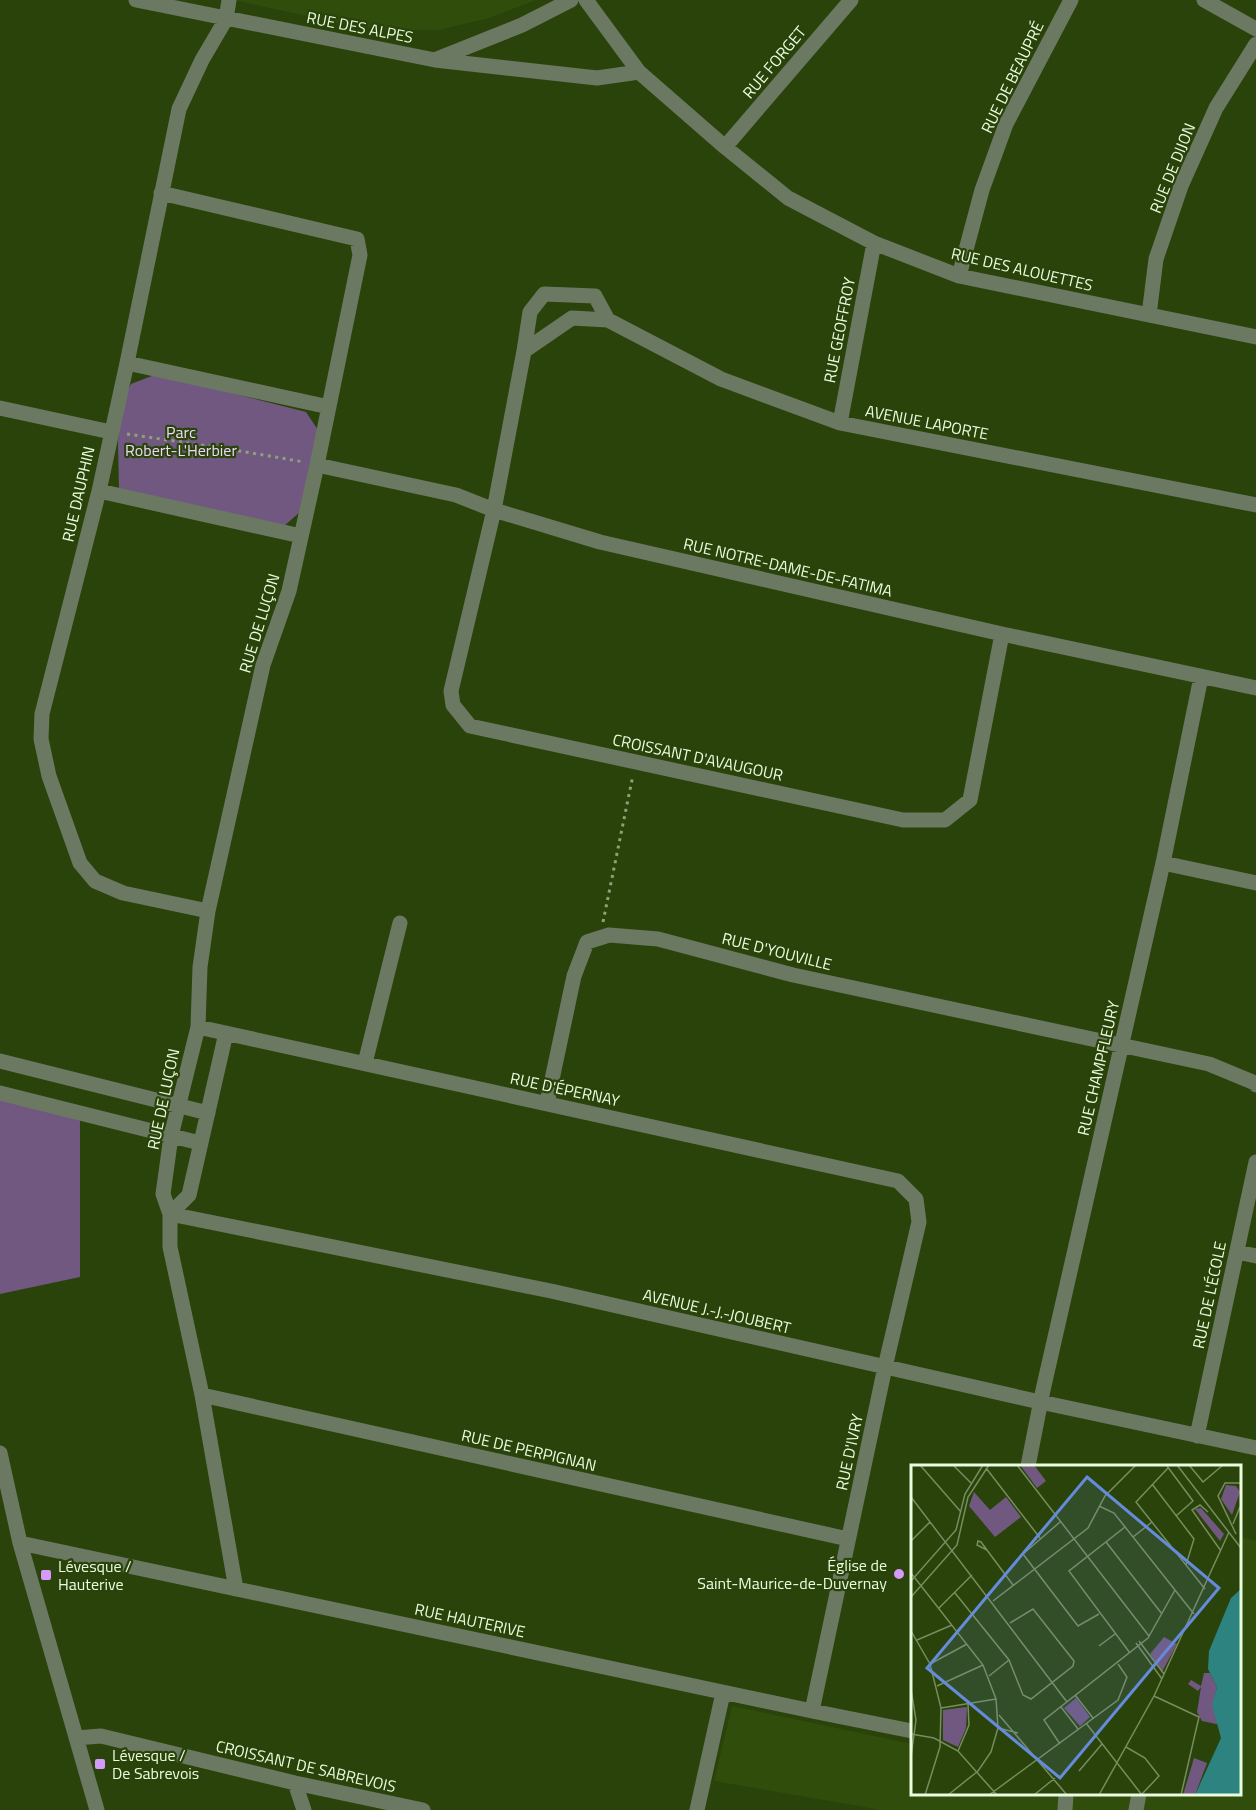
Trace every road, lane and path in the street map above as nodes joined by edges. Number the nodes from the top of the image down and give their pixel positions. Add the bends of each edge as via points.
1 (136, 0) edge
2 (229, 0) edge
3 (571, 0) edge
4 (586, 0) edge
5 (850, 0) edge
6 (1071, 0) edge
7 (1204, 0) edge
8 (226, 19) junction
9 (1256, 29) edge
10 (1256, 44) edge
11 (435, 60) junction
12 (639, 72) junction
13 (725, 147) junction
14 (162, 193) junction
15 (874, 243) junction
16 (959, 276) junction
17 (1149, 315) junction
18 (608, 320) junction
19 (1256, 338) edge
20 (524, 351) junction
21 (128, 363) junction
22 (329, 407) junction
23 (0, 408) edge
24 (840, 423) junction
25 (111, 432) junction
26 (317, 465) junction
27 (99, 491) junction
28 (1256, 505) edge
29 (494, 510) junction
30 (301, 536) junction
31 (1002, 634) junction
32 (1201, 677) junction
33 (1256, 688) edge
34 (635, 762) junction
35 (1163, 863) junction
36 (1256, 883) edge
37 (208, 910) junction
38 (400, 922) dead end
39 (609, 935) junction
40 (198, 1027) junction
41 (226, 1033) junction
42 (1122, 1045) junction
43 (0, 1061) edge
44 (364, 1063) junction
45 (1256, 1085) edge
46 (0, 1093) edge
47 (547, 1103) junction
48 (177, 1105) junction
49 (208, 1113) junction
50 (171, 1136) junction
51 (200, 1143) junction
52 (1256, 1161) edge
53 (916, 1199) joint
54 (170, 1214) junction
55 (1237, 1252) junction
56 (1256, 1256) edge
57 (885, 1367) junction
58 (202, 1395) junction
59 (1040, 1402) junction
60 (1197, 1436) junction
61 (1256, 1448) edge
62 (0, 1453) edge
63 (1028, 1465) edge
64 (848, 1539) junction
65 (20, 1543) junction
66 (236, 1589) junction
67 (723, 1693) junction
68 (812, 1712) junction
69 (911, 1731) edge
70 (76, 1738) junction
71 (295, 1783) junction
72 (1066, 1795) edge
73 (1139, 1795) edge
74 (97, 1810) edge
75 (304, 1810) edge
76 (423, 1810) edge
77 (697, 1810) edge
78 (1065, 1810) edge
79 (1136, 1810) edge

1 - 8 street, RUE DES ALPES
2 - 8 street, RUE DAUPHIN
3 - 11 street via 522,26
4 - 12 street, RUE DES ALOUETTES
5 - 13 street, RUE FORGET
6 - 16 street, RUE DE BEAUPRÉ via 1006,124 982,190
7 - 9 street
8 - 11 street, RUE DES ALPES
8 - 14 street, RUE DAUPHIN via 179,109
10 - 17 street, RUE DE DIJON via 1216,108 1181,186 1156,259
11 - 12 street, RUE DES ALPES via 597,78
12 - 13 street, RUE DES ALOUETTES
13 - 15 street, RUE DES ALOUETTES via 788,198
14 - 21 street, RUE DAUPHIN
14 - 22 street, RUE DE LUÇON via 357,239 360,255
15 - 16 street, RUE DES ALOUETTES
15 - 24 street, RUE GEOFFROY
16 - 17 street, RUE DES ALOUETTES
17 - 19 street, RUE DES ALOUETTES
18 - 20 street, AVENUE LAPORTE via 572,318
18 - 20 street, AVENUE LAPORTE via 595,296 544,294 530,312
18 - 24 street, AVENUE LAPORTE via 721,380
20 - 29 street, AVENUE LAPORTE
21 - 22 street
21 - 25 street, RUE DAUPHIN
22 - 26 street, RUE DE LUÇON
23 - 25 street
24 - 28 street, AVENUE LAPORTE
25 - 26 path
25 - 27 street, RUE DAUPHIN
26 - 29 street, RUE NOTRE-DAME-DE-FATIMA via 456,495
26 - 30 street, RUE DE LUÇON
27 - 30 street
27 - 37 street, RUE DAUPHIN via 42,714 41,739 50,776 80,863 95,881 123,893
29 - 31 street, RUE NOTRE-DAME-DE-FATIMA via 600,542
29 - 34 street, CROISSANT D'AVAUGOUR via 451,692 453,705 470,726
30 - 37 street, RUE DE LUÇON via 289,591 263,665
31 - 32 street, RUE NOTRE-DAME-DE-FATIMA
31 - 34 street, CROISSANT D'AVAUGOUR via 970,800 945,820 903,820
32 - 33 street, RUE NOTRE-DAME-DE-FATIMA
32 - 35 street, RUE CHAMPFLEURY
34 - 39 path via 603,920
35 - 36 street
35 - 42 street, RUE CHAMPFLEURY
37 - 40 street, RUE DE LUÇON via 200,967
38 - 44 street
39 - 42 street, RUE D'YOUVILLE via 658,939 793,975
39 - 47 street via 586,942 574,976
40 - 41 street, RUE D'ÉPERNAY
40 - 48 street, RUE DE LUÇON
41 - 44 street, RUE D'ÉPERNAY
41 - 49 street
42 - 45 street via 1209,1064
42 - 59 street, RUE CHAMPFLEURY
43 - 48 street
44 - 47 street, RUE D'ÉPERNAY
46 - 50 street
47 - 53 street, RUE D'ÉPERNAY via 898,1180
48 - 49 street
48 - 50 street, RUE DE LUÇON
49 - 51 street
50 - 51 street
50 - 54 street, RUE DE LUÇON via 163,1194
51 - 54 street via 189,1195
52 - 55 street, RUE DE L'ÉCOLE
53 - 57 street, RUE D'IVRY via 919,1222
54 - 57 street, AVENUE J.-J.-JOUBERT via 551,1291
54 - 58 street, RUE DE LUÇON via 170,1247
55 - 56 street
55 - 60 street, RUE DE L'ÉCOLE
57 - 59 street, AVENUE J.-J.-JOUBERT
57 - 64 street, RUE D'IVRY
58 - 64 street, RUE DE PERPIGNAN
58 - 66 street, RUE DE LUÇON
59 - 60 street, AVENUE J.-J.-JOUBERT
59 - 63 street, RUE CHAMPFLEURY
60 - 61 street, AVENUE J.-J.-JOUBERT
62 - 65 street
64 - 68 street, RUE D'IVRY
65 - 66 street, RUE HAUTERIVE
65 - 70 street
66 - 67 street, RUE HAUTERIVE
67 - 68 street, RUE HAUTERIVE
67 - 77 street
68 - 69 street, RUE HAUTERIVE
70 - 71 street, CROISSANT DE SABREVOIS via 101,1736
70 - 74 street
71 - 75 street
71 - 76 street, CROISSANT DE SABREVOIS
72 - 78 street
73 - 79 street

